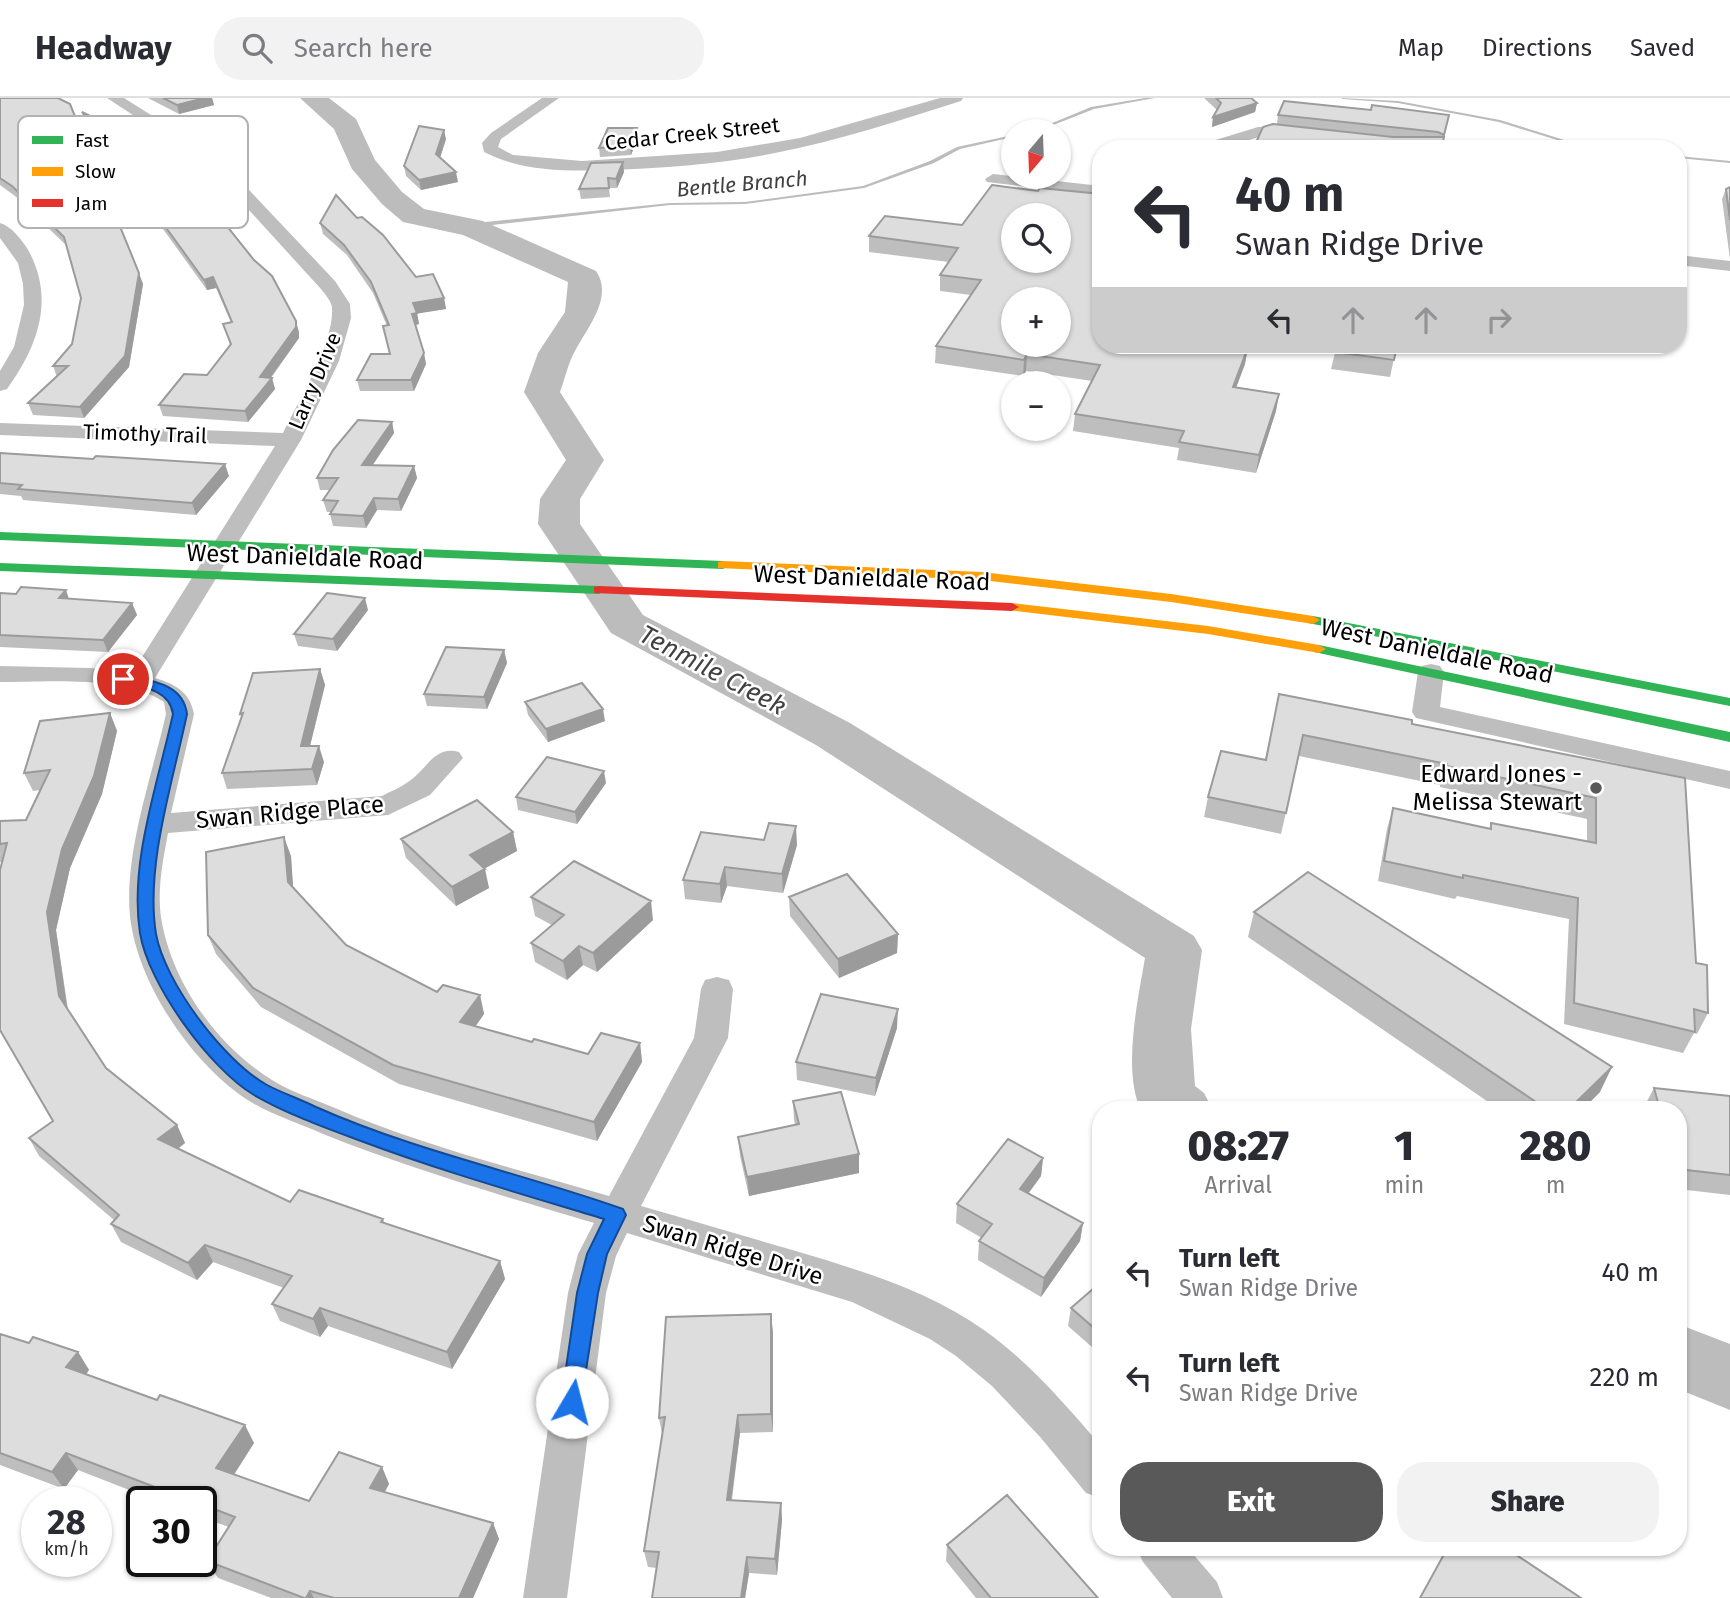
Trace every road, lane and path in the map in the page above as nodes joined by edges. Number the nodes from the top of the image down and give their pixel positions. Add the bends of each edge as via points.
1 (114, 98) edge
2 (552, 98) edge
3 (956, 98) edge
4 (142, 116) edge
5 (1312, 135) edge
6 (1232, 140) edge
7 (993, 179) dead end
8 (1092, 190) edge
9 (248, 197) edge
10 (0, 228) edge
11 (1687, 262) edge
12 (1730, 266) edge
13 (0, 385) edge
14 (0, 429) edge
15 (290, 440) junction
16 (0, 536) edge
17 (225, 547) junction
18 (0, 567) edge
19 (206, 577) junction
20 (1191, 600) junction
21 (1185, 627) junction
22 (1431, 673) junction
23 (0, 674) edge
24 (139, 683) junction
25 (1730, 702) edge
26 (1730, 737) edge
27 (449, 758) dead end
28 (1730, 780) edge
29 (156, 824) junction
30 (717, 989) dead end
31 (616, 1215) junction
32 (1092, 1467) edge
33 (1166, 1556) edge
34 (545, 1598) edge
35 (1201, 1598) edge

1 - 4 street, Larry Drive
2 - 3 street, Cedar Creek Street via 490,143 495,155 543,166 755,152
5 - 6 street via 1258,132
7 - 8 street
9 - 15 street, Larry Drive via 341,304 328,361
10 - 13 street via 28,260 33,276 30,329 21,354
11 - 12 street
14 - 15 street, Timothy Trail
15 - 17 street, Larry Drive
16 - 17 main road, West Danieldale Road
17 - 19 street, Larry Drive
17 - 20 main road, West Danieldale Road via 982,576
18 - 19 main road, West Danieldale Road
19 - 21 main road, West Danieldale Road via 993,605
19 - 24 street, Larry Drive
20 - 21 main road
20 - 25 main road, West Danieldale Road via 1381,630
21 - 22 main road, West Danieldale Road via 1333,651
22 - 26 main road, West Danieldale Road
22 - 28 street via 1426,712
23 - 24 street, Swan Ridge Drive
24 - 29 street, Swan Ridge Drive via 171,694 180,714
27 - 29 street, Swan Ridge Place via 420,788 388,805
29 - 31 street, Swan Ridge Drive via 147,866 148,936 166,981 193,1024 259,1089 425,1156
30 - 31 street via 707,1047
31 - 32 street, Swan Ridge Drive via 859,1287 918,1313 969,1343 1012,1378
31 - 34 street via 597,1254 587,1293
33 - 35 street

